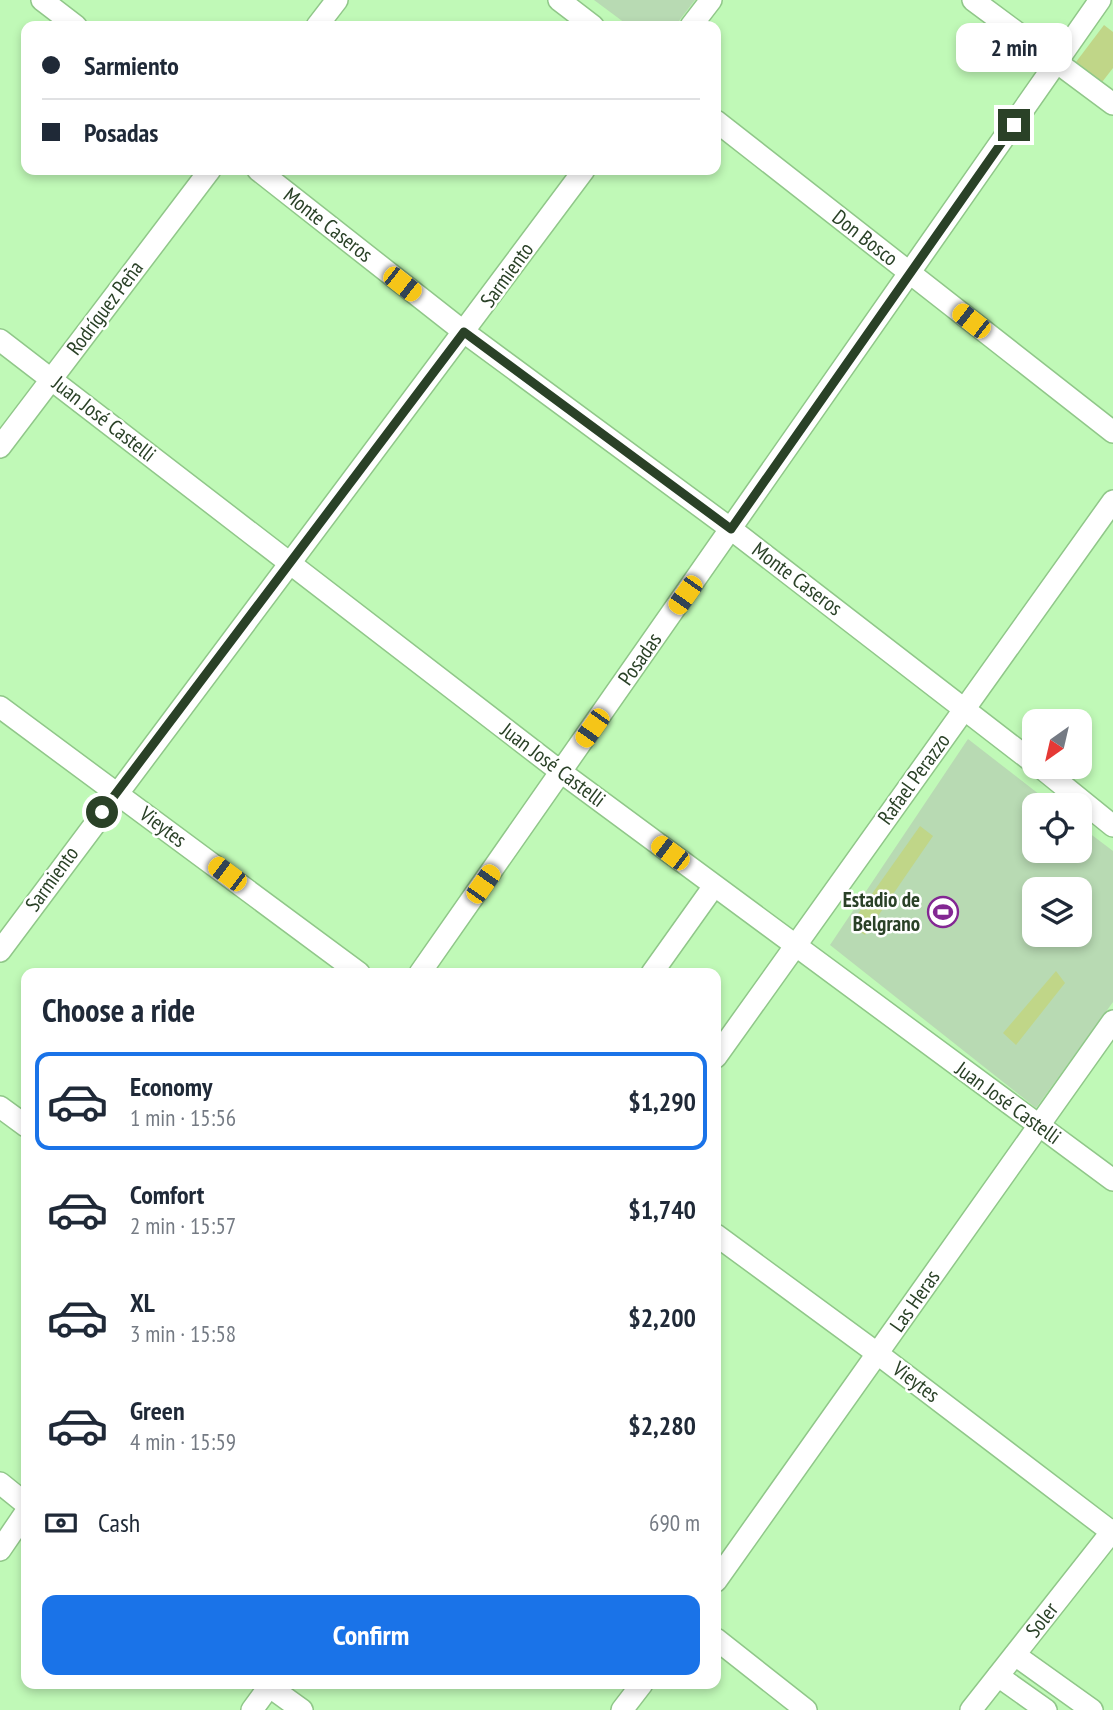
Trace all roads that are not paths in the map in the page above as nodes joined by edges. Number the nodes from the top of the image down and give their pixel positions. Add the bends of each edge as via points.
1 (42, 0) edge
2 (337, 0) edge
3 (559, 0) edge
4 (711, 0) edge
5 (973, 0) edge
6 (1100, 0) edge
7 (69, 21) edge
8 (321, 21) edge
9 (586, 21) edge
10 (695, 21) edge
11 (1058, 61) junction
12 (1113, 104) edge
13 (721, 125) edge
14 (206, 175) edge
15 (264, 175) edge
16 (580, 175) edge
17 (910, 273) junction
18 (464, 332) junction
19 (0, 340) edge
20 (51, 378) junction
21 (1113, 432) edge
22 (0, 447) edge
23 (1113, 501) edge
24 (731, 529) junction
25 (289, 561) junction
26 (0, 707) edge
27 (966, 708) junction
28 (1022, 752) edge
29 (561, 772) junction
30 (1055, 779) edge
31 (117, 792) junction
32 (1113, 826) edge
33 (714, 886) junction
34 (793, 946) junction
35 (0, 951) edge
36 (352, 968) edge
37 (424, 968) edge
38 (656, 968) edge
39 (1113, 1021) edge
40 (721, 1050) edge
41 (0, 1107) edge
42 (21, 1122) edge
43 (1038, 1124) junction
44 (1113, 1180) edge
45 (721, 1239) edge
46 (878, 1354) junction
47 (0, 1483) edge
48 (21, 1500) edge
49 (21, 1519) edge
50 (1113, 1532) edge
51 (0, 1550) edge
52 (721, 1574) edge
53 (721, 1643) edge
54 (1015, 1655) junction
55 (998, 1676) junction
56 (266, 1689) edge
57 (275, 1689) edge
58 (638, 1689) edge
59 (252, 1710) edge
60 (302, 1710) edge
61 (622, 1710) edge
62 (806, 1710) edge
63 (971, 1710) edge
64 (1045, 1710) edge
65 (1092, 1710) edge

1 - 7 street
2 - 8 street
3 - 9 street
4 - 10 street
5 - 11 street
6 - 11 street, Posadas
11 - 12 street
11 - 17 street, Posadas
13 - 17 street, Don Bosco
14 - 20 street, Rodríguez Peña
15 - 18 street, Monte Caseros
16 - 18 street, Sarmiento
17 - 21 street, Don Bosco
17 - 24 street, Posadas
18 - 24 street, Monte Caseros
18 - 25 street, Sarmiento
19 - 20 street, Juan José Castelli
20 - 22 street, Rodríguez Peña
20 - 25 street, Juan José Castelli
23 - 27 street, Rafael Perazzo
24 - 27 street, Monte Caseros
24 - 29 street, Posadas
25 - 29 street, Juan José Castelli
25 - 31 street, Sarmiento
26 - 31 street, Vieytes
27 - 28 street, Monte Caseros
27 - 34 street, Rafael Perazzo
29 - 33 street, Juan José Castelli
29 - 37 street, Posadas
30 - 32 street
31 - 35 street, Sarmiento
31 - 36 street, Vieytes
33 - 34 street, Juan José Castelli
33 - 38 street
34 - 40 street, Rafael Perazzo
34 - 43 street, Juan José Castelli
39 - 43 street, Las Heras
41 - 42 street
43 - 44 street, Juan José Castelli
43 - 46 street, Las Heras
45 - 46 street, Vieytes
46 - 50 street, Vieytes
46 - 52 street, Las Heras
47 - 48 street
49 - 51 street
50 - 54 street, Soler
53 - 62 street
54 - 55 street, Soler
54 - 65 street
55 - 63 street, Soler
55 - 64 street
56 - 59 street
57 - 60 street
58 - 61 street

